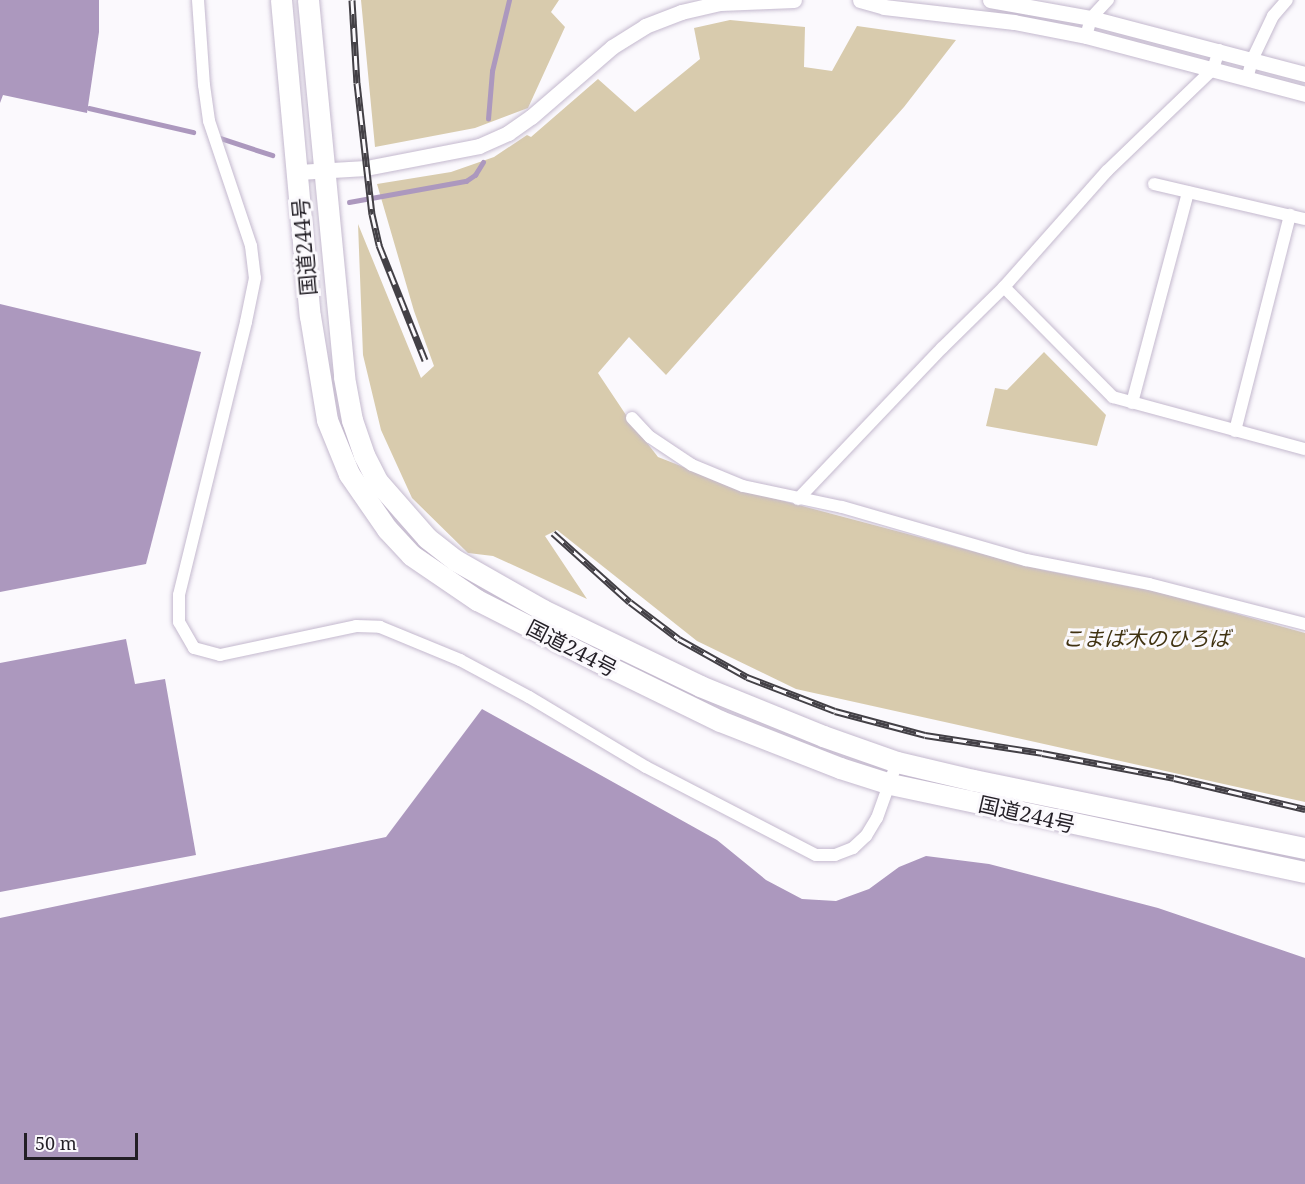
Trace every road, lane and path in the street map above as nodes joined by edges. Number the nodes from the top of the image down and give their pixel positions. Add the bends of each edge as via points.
1 (198, 0) edge
2 (281, 0) edge
3 (308, 0) edge
4 (794, 0) edge
5 (860, 0) edge
6 (990, 0) edge
7 (1108, 0) edge
8 (1287, 0) edge
9 (1091, 18) junction
10 (1086, 36) junction
11 (1218, 50) junction
12 (1252, 60) junction
13 (1213, 69) junction
14 (1305, 74) edge
15 (1247, 79) junction
16 (1305, 94) edge
17 (325, 170) junction
18 (298, 172) junction
19 (1154, 184) dead end
20 (1188, 192) junction
21 (1290, 215) junction
22 (1305, 219) edge
23 (1004, 287) junction
24 (1132, 404) junction
25 (632, 418) dead end
26 (1235, 431) junction
27 (1305, 449) edge
28 (798, 499) junction
29 (1304, 621) edge
30 (897, 762) junction
31 (890, 784) junction
32 (1305, 848) edge
33 (1305, 872) edge

1 - 31 street via 209,121 251,246 255,278 178,595 179,622 194,648 220,655 356,627 380,627 479,670 646,767 816,855 835,855 853,848 866,836
2 - 18 highway, 国道244号
3 - 17 highway, 国道244号
4 - 17 street via 720,3 645,26 612,47 531,117 479,146 366,168
5 - 10 street via 884,7 1014,21
6 - 9 street
7 - 9 street
8 - 12 street via 1273,16
9 - 10 street
9 - 11 street
10 - 13 street
11 - 12 street
11 - 13 street
12 - 14 street
12 - 15 street
13 - 15 street
13 - 23 street via 1107,171
15 - 16 street
17 - 18 street
17 - 30 highway, 国道244号 via 344,377 352,420 378,482 400,511 455,560 543,610 700,686
18 - 31 highway, 国道244号 via 310,316 327,420 349,474 387,530 411,555 477,600 720,721
19 - 20 street
20 - 21 street
20 - 24 street
21 - 22 street
21 - 26 street
23 - 24 street via 1113,396
23 - 28 street
24 - 26 street
25 - 28 street via 650,437 692,465 744,486
26 - 27 street
28 - 29 street via 842,507 1026,560
30 - 31 street
30 - 32 highway, 国道244号
31 - 33 highway, 国道244号

